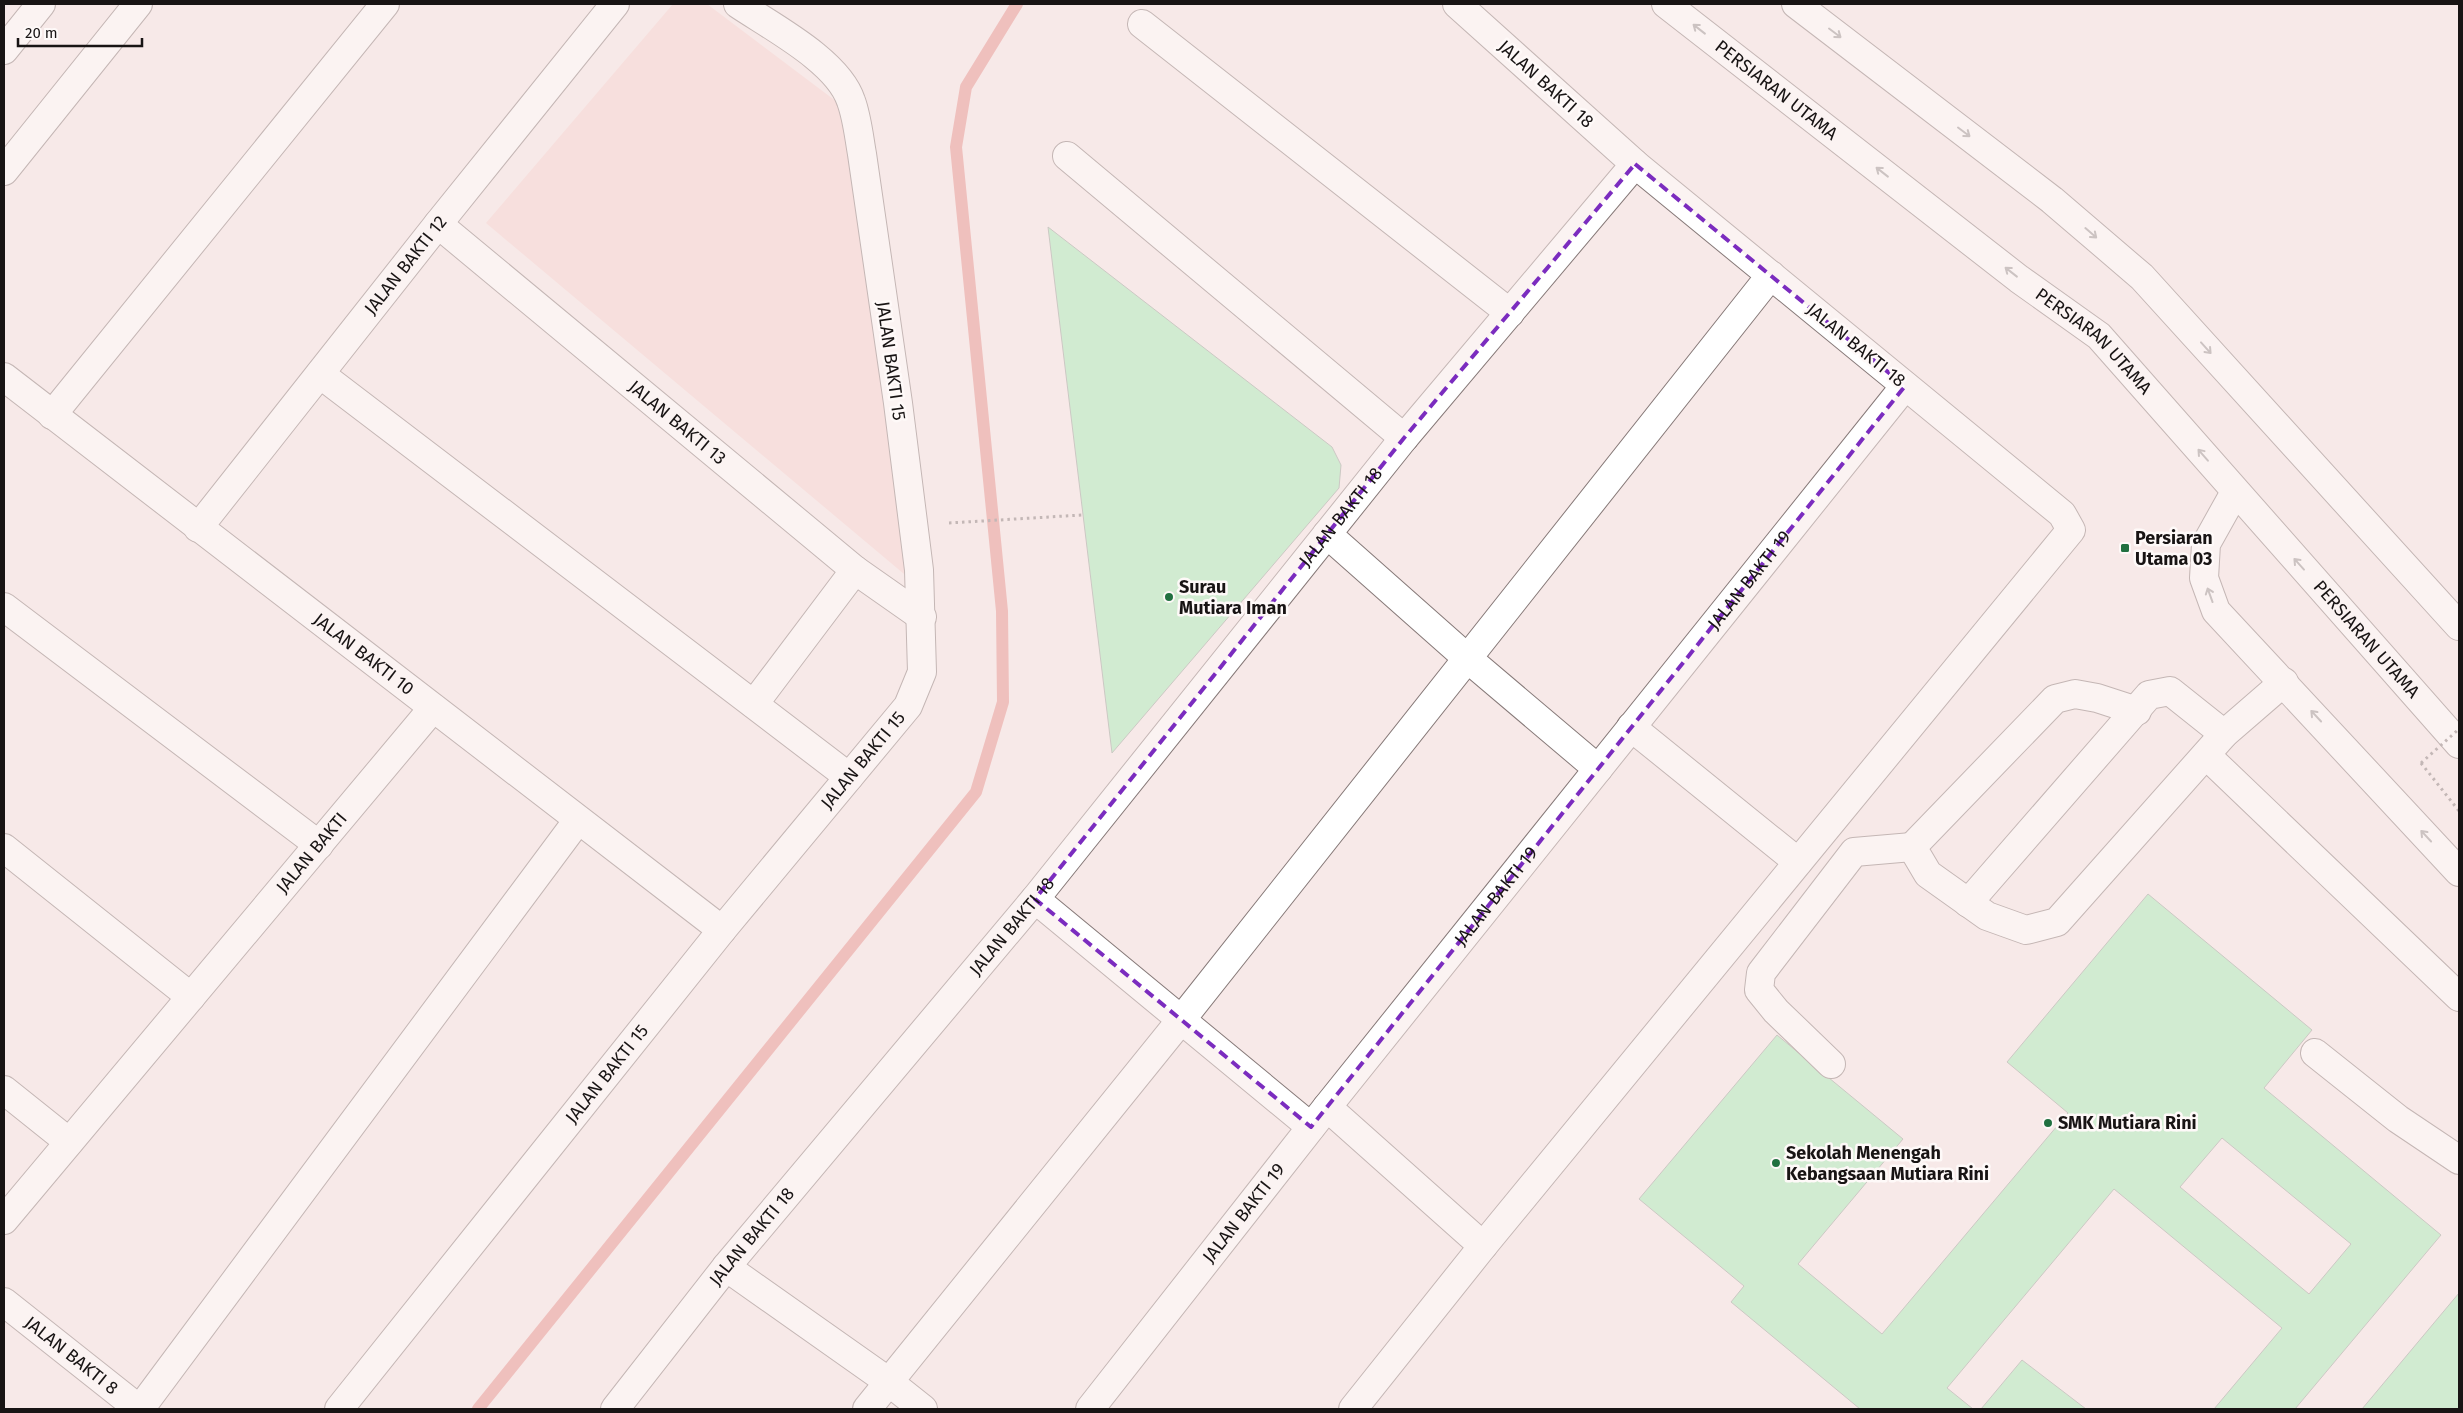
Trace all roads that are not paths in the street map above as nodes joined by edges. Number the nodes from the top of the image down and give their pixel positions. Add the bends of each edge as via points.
1 (41, 4) edge
2 (138, 4) edge
3 (385, 4) edge
4 (615, 4) edge
5 (738, 4) edge
6 (1457, 4) edge
7 (1666, 4) edge
8 (1796, 4) edge
9 (1142, 24) dead end
10 (4, 50) edge
11 (1067, 156) dead end
12 (1635, 164) junction
13 (4, 171) edge
14 (438, 224) junction
15 (1771, 275) junction
16 (1510, 313) junction
17 (320, 374) junction
18 (4, 377) edge
19 (1905, 386) junction
20 (52, 415) junction
21 (1404, 438) junction
22 (2235, 492) junction
23 (198, 528) junction
24 (1327, 534) junction
25 (855, 570) junction
26 (4, 607) edge
27 (922, 616) junction
28 (2459, 626) edge
29 (1467, 658) junction
30 (2284, 682) junction
31 (754, 704) junction
32 (433, 708) junction
33 (2137, 710) junction
34 (1631, 728) junction
35 (2224, 734) junction
36 (2459, 744) edge
37 (2206, 755) junction
38 (1598, 769) junction
39 (849, 777) junction
40 (578, 820) junction
41 (319, 845) junction
42 (1912, 847) junction
43 (4, 848) edge
44 (1798, 862) junction
45 (2459, 872) edge
46 (1035, 899) junction
47 (1968, 903) junction
48 (722, 930) junction
49 (191, 997) junction
50 (2459, 997) edge
51 (1181, 1020) junction
52 (2315, 1053) dead end
53 (1831, 1064) dead end
54 (4, 1090) edge
55 (1319, 1117) junction
56 (69, 1142) junction
57 (2459, 1160) edge
58 (4, 1220) edge
59 (1483, 1246) junction
60 (726, 1267) junction
61 (4, 1302) edge
62 (889, 1382) junction
63 (139, 1409) edge
64 (339, 1409) edge
65 (614, 1409) edge
66 (866, 1409) edge
67 (923, 1409) edge
68 (1090, 1409) edge
69 (1353, 1409) edge

1 - 10 street
2 - 13 street
3 - 20 street
4 - 14 street, JALAN BAKTI 12
5 - 27 street, JALAN BAKTI 15 via 828,66 842,81 852,101 913,526
6 - 12 street, JALAN BAKTI 18
22 -> 7 street, PERSIARAN UTAMA via 2098,336
8 -> 28 street via 2052,200 2142,277
9 - 16 street
11 - 21 street
12 - 15 street, JALAN BAKTI 18
12 - 16 street, JALAN BAKTI 18
14 - 17 street, JALAN BAKTI 12
14 - 25 street, JALAN BAKTI 13
15 - 19 street, JALAN BAKTI 18
15 - 29 street
16 - 21 street, JALAN BAKTI 18
17 - 23 street, JALAN BAKTI 12
17 - 31 street
18 - 20 street, JALAN BAKTI 10
19 - 34 street, JALAN BAKTI 19
19 - 44 street, JALAN BAKTI 18 via 2062,514 2071,530
20 - 23 street, JALAN BAKTI 10
21 - 24 street, JALAN BAKTI 18
30 -> 22 street via 2216,611 2204,578 2206,544
36 -> 22 street, PERSIARAN UTAMA
23 - 32 street, JALAN BAKTI 10
24 - 29 street
24 - 46 street, JALAN BAKTI 18
25 - 27 street, JALAN BAKTI 13
25 - 31 street
26 - 41 street
27 - 39 street, JALAN BAKTI 15 via 922,672 908,706
29 - 38 street
29 - 51 street
30 - 35 street
45 -> 30 street
31 - 39 street
32 - 40 street, JALAN BAKTI 10
32 - 41 street, JALAN BAKTI
33 - 35 street via 2149,695 2170,691
33 - 42 street via 2075,694 2055,699
33 - 47 street
34 - 38 street, JALAN BAKTI 19
34 - 44 street
35 - 37 street
37 - 47 street via 2058,922 2026,930 1986,916
37 - 50 street
38 - 55 street, JALAN BAKTI 19
39 - 48 street, JALAN BAKTI 15
40 - 48 street, JALAN BAKTI 10
40 - 63 street
41 - 49 street, JALAN BAKTI
42 - 47 street via 1928,874
42 - 53 street via 1854,852 1761,973 1759,990
43 - 49 street
44 - 59 street
46 - 51 street
46 - 60 street, JALAN BAKTI 18
48 - 64 street, JALAN BAKTI 15
49 - 56 street, JALAN BAKTI
51 - 55 street
51 - 62 street
52 - 57 street via 2398,1118
54 - 56 street
55 - 59 street
55 - 68 street, JALAN BAKTI 19
56 - 58 street, JALAN BAKTI
59 - 69 street
60 - 62 street
60 - 65 street, JALAN BAKTI 18
61 - 63 street, JALAN BAKTI 8
62 - 66 street
62 - 67 street

